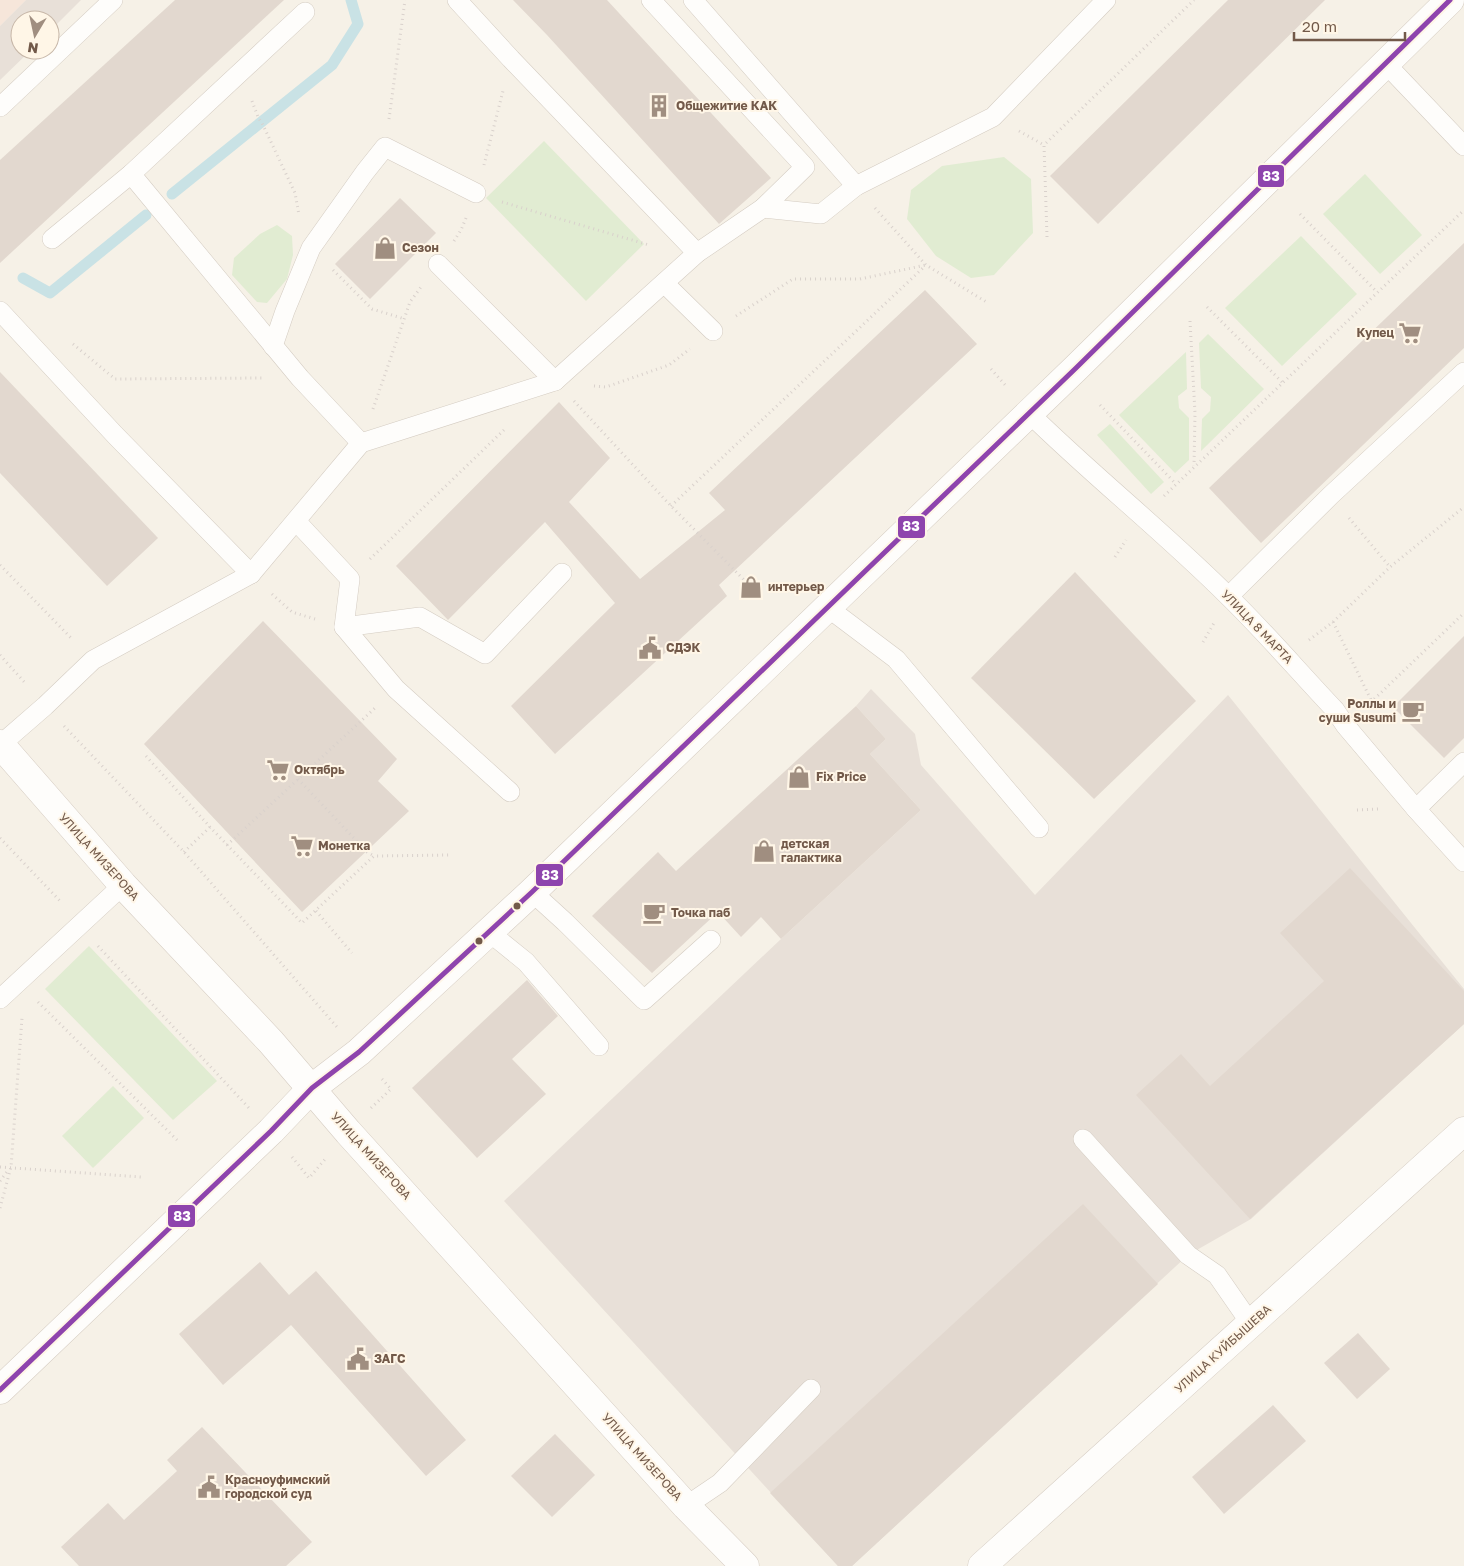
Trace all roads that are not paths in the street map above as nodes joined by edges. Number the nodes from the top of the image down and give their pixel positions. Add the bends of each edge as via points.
1 (113, 0) edge
2 (457, 0) edge
3 (651, 0) edge
4 (693, 0) edge
5 (1106, 0) edge
6 (1450, 0) edge
7 (305, 12) dead end
8 (1386, 64) junction
9 (0, 107) edge
10 (1464, 146) edge
11 (131, 174) junction
12 (856, 186) junction
13 (476, 194) road end
14 (763, 208) junction
15 (52, 239) dead end
16 (697, 254) junction
17 (438, 264) dead end
18 (664, 283) junction
19 (0, 311) edge
20 (713, 331) dead end
21 (273, 346) junction
22 (1464, 372) edge
23 (555, 381) junction
24 (1029, 413) junction
25 (361, 443) junction
26 (296, 520) junction
27 (562, 573) dead end
28 (251, 574) junction
29 (1228, 596) junction
30 (827, 607) junction
31 (344, 627) junction
32 (0, 744) edge
33 (1464, 762) edge
34 (510, 792) dead end
35 (1416, 809) junction
36 (1039, 828) dead end
37 (1464, 862) edge
38 (124, 885) junction
39 (532, 892) junction
40 (489, 932) junction
41 (711, 940) dead end
42 (0, 999) edge
43 (600, 1046) dead end
44 (312, 1088) junction
45 (1464, 1131) edge
46 (1083, 1139) dead end
47 (1250, 1324) junction
48 (811, 1389) dead end
49 (0, 1390) edge
50 (686, 1506) junction
51 (745, 1566) edge
52 (982, 1566) edge

1 - 9 lane
2 - 16 lane
3 - 14 lane via 805,167
4 - 12 lane
5 - 12 lane via 993,117
6 - 8 main road
7 - 11 lane
8 - 10 lane
8 - 24 main road
11 - 15 lane
11 - 21 lane
12 - 14 lane via 821,214
13 - 21 lane via 385,147 311,248
14 - 16 lane
16 - 18 lane
17 - 23 lane
18 - 20 lane
18 - 23 lane
19 - 28 lane via 115,436
21 - 25 lane
22 - 29 lane
23 - 25 lane
24 - 29 lane, УЛИЦА 8 МАРТА
24 - 30 main road
25 - 26 lane
26 - 28 lane
26 - 31 lane via 350,579
27 - 31 lane via 486,654 420,617
28 - 32 lane via 93,660
29 - 35 lane, УЛИЦА 8 МАРТА via 1335,710
30 - 36 lane via 896,659
30 - 39 main road
31 - 34 lane via 396,689
32 - 38 main road, УЛИЦА МИЗЕРОВА
33 - 35 lane
35 - 37 lane, УЛИЦА 8 МАРТА
38 - 42 lane via 20,987
38 - 44 main road, УЛИЦА МИЗЕРОВА
39 - 40 main road
39 - 41 lane via 644,1000
40 - 43 lane via 526,962
40 - 44 main road via 359,1052
44 - 49 main road
44 - 50 main road, УЛИЦА МИЗЕРОВА via 348,1132
45 - 47 main road, УЛИЦА КУЙБЫШЕВА
46 - 47 lane via 1188,1255 1217,1276
47 - 52 main road, УЛИЦА КУЙБЫШЕВА
48 - 50 lane via 720,1483
50 - 51 main road, УЛИЦА МИЗЕРОВА

